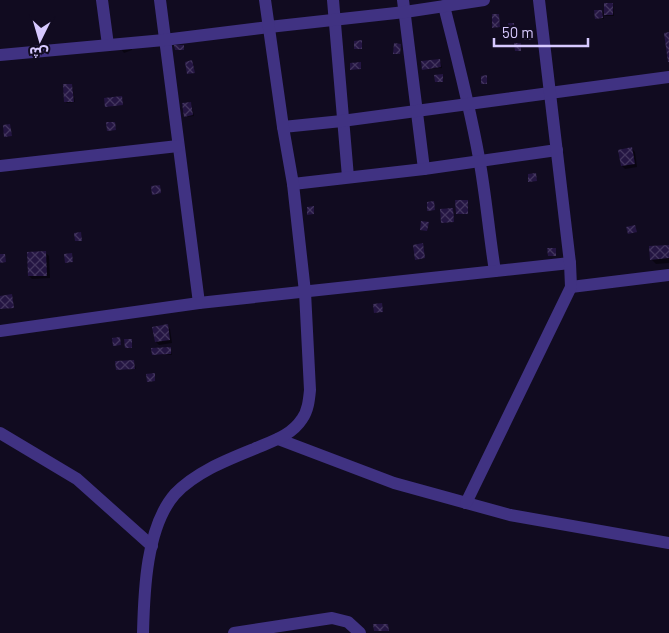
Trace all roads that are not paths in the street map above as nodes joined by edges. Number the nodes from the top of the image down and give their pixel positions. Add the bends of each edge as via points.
1 (102, 0) edge
2 (160, 0) edge
3 (265, 0) edge
4 (332, 0) edge
5 (484, 0) edge
6 (540, 0) edge
7 (404, 6) edge
8 (444, 6) junction
9 (335, 19) junction
10 (269, 27) junction
11 (164, 40) junction
12 (108, 45) junction
13 (0, 55) edge
14 (669, 78) edge
15 (550, 92) junction
16 (468, 104) junction
17 (418, 110) junction
18 (342, 121) junction
19 (283, 127) junction
20 (178, 146) junction
21 (557, 150) junction
22 (479, 160) junction
23 (0, 166) edge
24 (424, 169) junction
25 (348, 177) junction
26 (293, 184) junction
27 (570, 263) junction
28 (495, 271) junction
29 (669, 275) edge
30 (571, 286) junction
31 (305, 292) junction
32 (199, 303) junction
33 (0, 331) edge
34 (0, 433) edge
35 (278, 439) junction
36 (466, 503) junction
37 (669, 544) edge
38 (152, 546) junction
39 (143, 633) edge
40 (234, 633) edge
41 (360, 633) edge

1 - 12 street
2 - 11 street
3 - 10 street
4 - 9 street
5 - 8 street
6 - 15 street
7 - 8 street
7 - 9 street
7 - 17 street
8 - 16 street
9 - 10 street
9 - 18 street
10 - 11 street
10 - 19 street
11 - 12 street
11 - 20 street
12 - 13 street
14 - 15 street
15 - 16 street
15 - 21 street
16 - 17 street
16 - 22 street
17 - 18 street
17 - 24 street
18 - 19 street
18 - 25 street
19 - 26 street
20 - 23 street
20 - 32 street
21 - 22 street
21 - 27 street
22 - 24 street
22 - 28 street
24 - 25 street
25 - 26 street
26 - 31 street
27 - 28 street
27 - 30 street
28 - 31 street
29 - 30 street
30 - 36 street
31 - 32 street
31 - 35 street via 308,406 293,430
32 - 33 street
34 - 38 street via 77,479
35 - 36 street via 394,483
35 - 38 street via 204,472 175,494 161,516
36 - 37 street via 510,515
38 - 39 street via 144,593
40 - 41 street via 332,618 348,622

